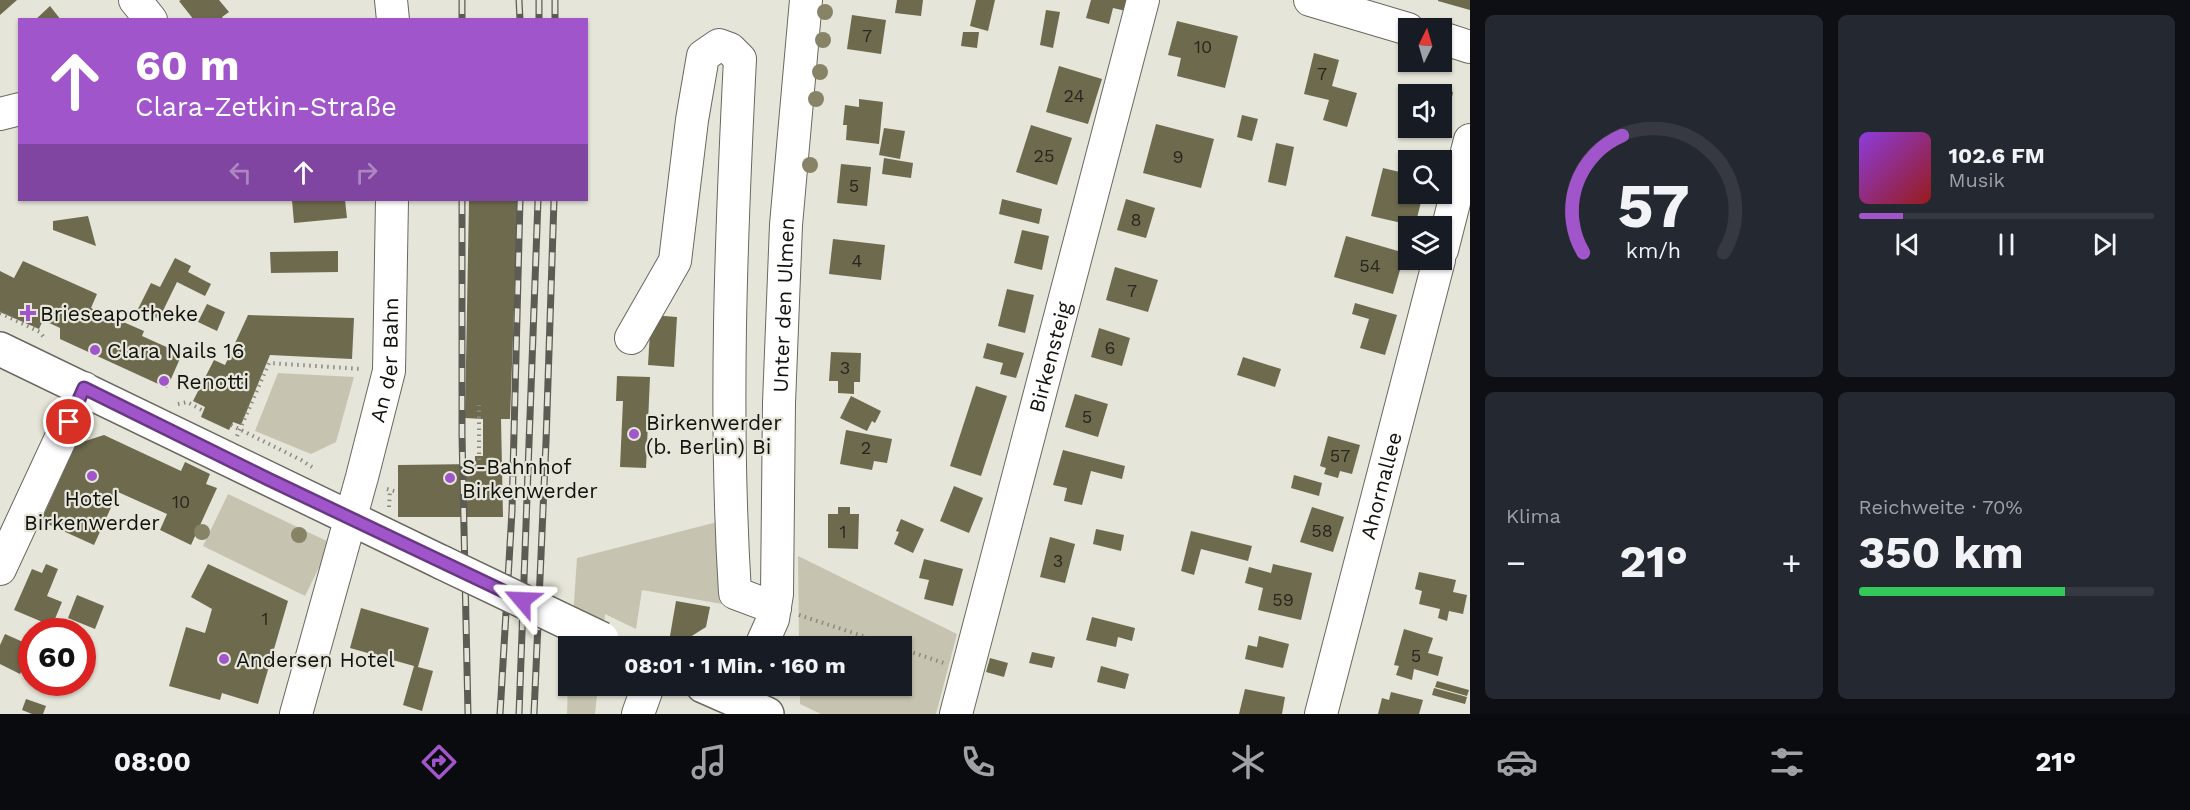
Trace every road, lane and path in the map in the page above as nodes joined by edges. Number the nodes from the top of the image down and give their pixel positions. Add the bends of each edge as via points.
1 (135, 0) edge
2 (391, 0) edge
3 (806, 0) edge
4 (1143, 0) edge
5 (1310, 0) edge
6 (149, 18) edge
7 (393, 18) edge
8 (1398, 26) edge
9 (1452, 41) edge
10 (1470, 47) edge
11 (18, 110) edge
12 (0, 114) edge
13 (1470, 140) edge
14 (392, 201) edge
15 (1451, 216) edge
16 (1436, 270) edge
17 (631, 338) dead end
18 (0, 349) edge
19 (389, 371) junction
20 (84, 388) junction
21 (479, 405) dead end
22 (227, 458) junction
23 (479, 460) dead end
24 (351, 517) junction
25 (0, 569) edge
26 (775, 608) junction
27 (595, 636) edge
28 (765, 636) edge
29 (862, 636) edge
30 (912, 652) edge
31 (969, 671) junction
32 (644, 696) edge
33 (744, 696) edge
34 (296, 714) edge
35 (638, 714) edge
36 (767, 714) edge
37 (956, 714) edge
38 (1322, 714) edge

1 - 6 street
2 - 7 street
3 - 26 street, Unter den Ulmen via 786,225
4 - 31 street, Birkensteig
5 - 8 street
9 - 10 street
11 - 12 street
13 - 15 street
14 - 19 street, An der Bahn
16 - 38 street, Ahornallee
17 - 26 street via 675,261 704,56 719,45 740,59 732,267 730,512 735,593
18 - 20 main road
19 - 22 path via 269,363
19 - 24 street, An der Bahn
20 - 22 main road
20 - 25 street
21 - 23 path
22 - 24 main road
24 - 27 main road, bridge
24 - 34 street, An der Bahn
26 - 28 street, Unter den Ulmen
26 - 29 path
30 - 31 path
31 - 37 street, Birkensteig
32 - 35 street
33 - 36 main road

